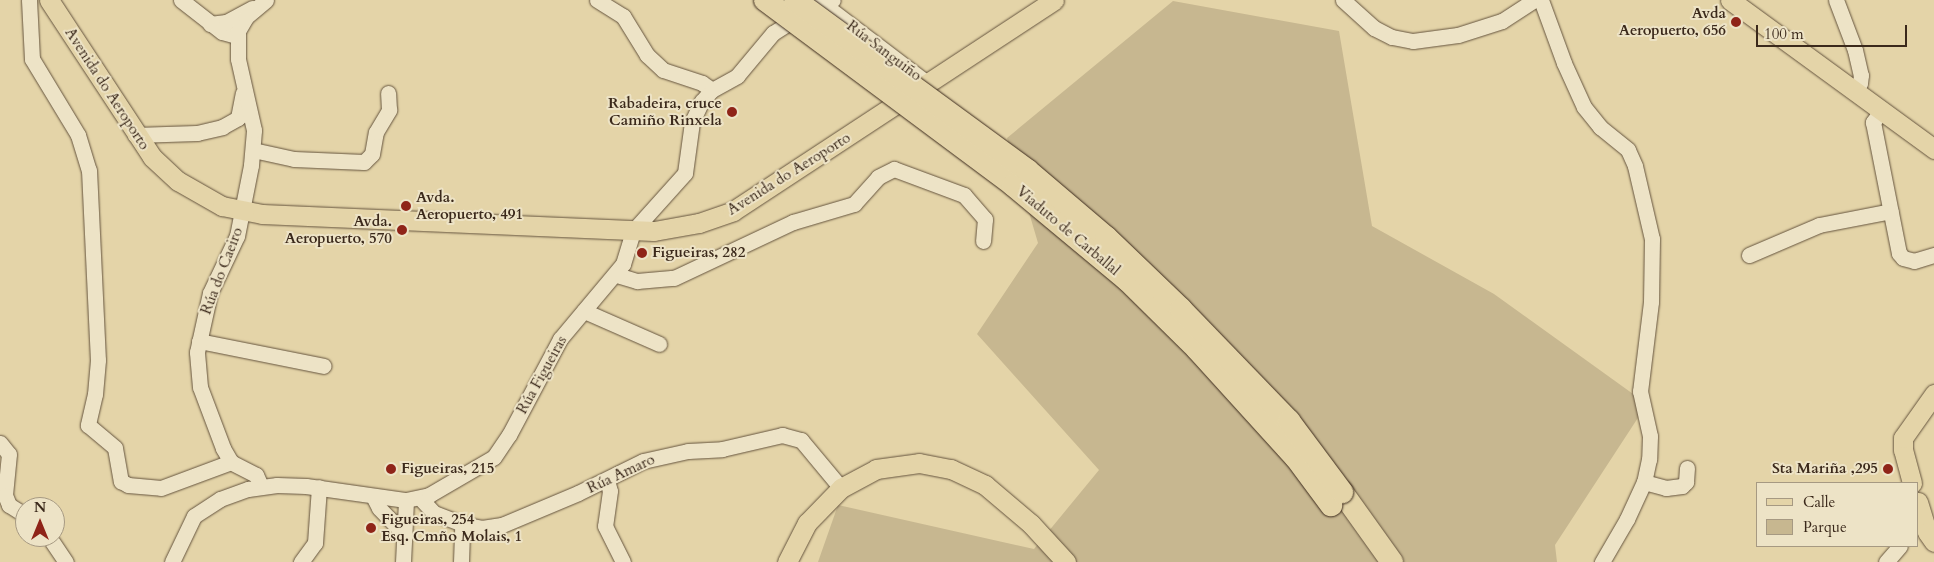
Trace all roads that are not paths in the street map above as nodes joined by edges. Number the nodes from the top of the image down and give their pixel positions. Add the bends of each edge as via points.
1 (29, 0) edge
2 (49, 0) edge
3 (181, 0) edge
4 (597, 0) edge
5 (765, 0) edge
6 (795, 0) edge
7 (1054, 0) edge
8 (1343, 0) edge
9 (1534, 0) edge
10 (1541, 0) edge
11 (1730, 0) edge
12 (1836, 0) edge
13 (824, 1) edge
14 (261, 4) edge
15 (210, 24) junction
16 (237, 36) junction
17 (928, 83) junction
18 (246, 87) junction
19 (712, 90) junction
20 (1854, 90) junction
21 (388, 93) dead end
22 (1881, 111) junction
23 (135, 135) junction
24 (1934, 149) edge
25 (253, 150) junction
26 (1891, 211) junction
27 (243, 212) junction
28 (633, 231) junction
29 (983, 241) dead end
30 (1749, 255) dead end
31 (1934, 255) edge
32 (617, 275) junction
33 (584, 311) junction
34 (199, 341) junction
35 (659, 344) dead end
36 (324, 366) dead end
37 (1934, 394) edge
38 (0, 444) edge
39 (231, 462) junction
40 (1686, 468) dead end
41 (607, 480) junction
42 (1644, 482) junction
43 (1912, 482) edge
44 (261, 486) junction
45 (319, 487) junction
46 (841, 488) junction
47 (373, 496) junction
48 (413, 499) junction
49 (1337, 499) junction
50 (15, 509) edge
51 (1919, 516) edge
52 (462, 524) junction
53 (403, 534) junction
54 (1934, 542) edge
55 (56, 547) edge
56 (1899, 547) edge
57 (66, 562) edge
58 (172, 562) edge
59 (301, 562) edge
60 (402, 562) edge
61 (461, 562) edge
62 (623, 562) edge
63 (787, 562) edge
64 (1066, 562) edge
65 (1376, 562) edge
66 (1392, 562) edge
67 (1602, 562) edge
68 (1886, 562) edge

1 - 39 street via 32,59 78,135 89,170 98,360 88,425 115,448 121,481 128,485 161,488
2 - 23 main road, Avenida do Aeroporto
3 - 15 street
4 - 19 street via 623,16 647,55 663,70 702,83
5 - 49 highway, Viaduto de Carballal, bridge via 1013,185 1127,280 1197,349
6 - 49 highway, Viaduto de Carballal, bridge via 1026,170 1106,238 1181,308 1289,421
7 - 17 main road, Avenida do Aeroporto
8 - 9 street via 1374,28 1392,37 1413,41 1458,35 1493,24
10 - 42 street via 1584,107 1600,127 1628,150 1649,222 1651,302 1640,391 1650,436
11 - 20 main road
12 - 20 street via 1856,50 1861,75
13 - 17 street, Rúa Sanguiño
13 - 19 street, Rúa Figueiras via 773,33 737,76
14 - 15 street via 242,10 226,22
14 - 16 street via 246,16
15 - 16 street
16 - 18 street, Rúa do Caeiro
17 - 28 main road, Avenida do Aeroporto via 734,210 677,228
18 - 23 street via 238,118 222,127 197,133
18 - 25 street, Rúa do Caeiro via 254,130
19 - 28 street, Rúa Figueiras via 702,101 692,122 685,173
20 - 22 main road
21 - 25 street via 389,110 376,132 372,154 364,162 294,159
22 - 24 main road
22 - 26 street via 1874,122
23 - 27 main road, Avenida do Aeroporto via 178,181 222,206
25 - 27 street, Rúa do Caeiro
26 - 30 street via 1819,225
26 - 31 street via 1903,258 1914,260
27 - 28 main road, Avenida do Aeroporto
27 - 34 street, Rúa do Caeiro via 237,236 210,293
28 - 32 street, Rúa Figueiras via 624,264
29 - 32 street via 985,219 964,195 894,170 878,176 854,204 793,222 674,278 637,281
32 - 33 street, Rúa Figueiras
33 - 35 street
33 - 48 street, Rúa Figueiras via 560,339 510,436 494,457
34 - 36 street
34 - 39 street, Rúa do Caeiro via 200,387
37 - 43 main road via 1903,438
38 - 50 street via 9,454 5,495 9,505
39 - 44 street via 256,475
40 - 42 street via 1686,482 1682,486 1666,488
41 - 46 street, Rúa Amaro via 661,456 722,450 792,435 801,440
41 - 52 street, Rúa Amaro via 502,524 482,528
41 - 62 street via 610,491 605,526
42 - 67 street
44 - 45 street
44 - 58 street via 220,499 200,512 187,528
45 - 47 street
45 - 59 street via 315,543
46 - 63 main road via 808,523
46 - 64 main road via 858,477 888,466 919,463 951,469 985,485 1005,501
47 - 48 street
47 - 53 street via 379,508
48 - 52 street, Rúa Amaro via 434,513
48 - 53 street
49 - 65 highway
49 - 66 highway
51 - 54 main road
52 - 61 street
53 - 60 street
55 - 57 street
56 - 68 street

